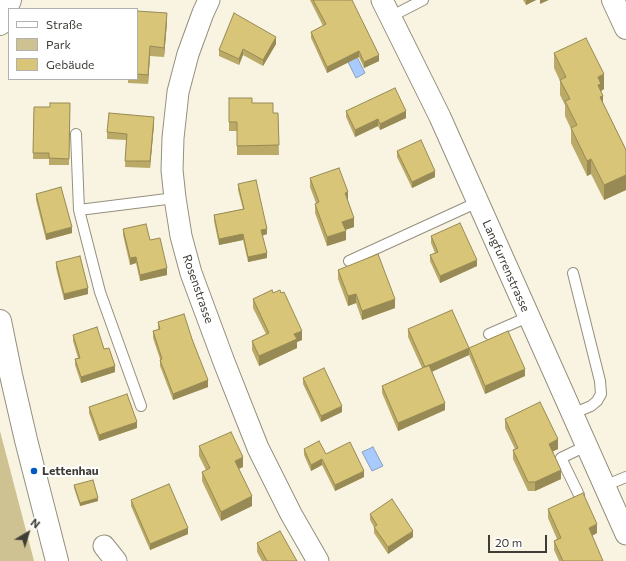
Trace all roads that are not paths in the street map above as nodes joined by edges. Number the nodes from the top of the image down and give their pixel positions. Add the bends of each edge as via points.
1 (10, 0) edge
2 (210, 0) edge
3 (423, 0) edge
4 (613, 0) edge
5 (386, 8) edge
6 (0, 24) edge
7 (626, 28) edge
8 (76, 134) dead end
9 (175, 198) junction
10 (478, 202) junction
11 (79, 210) junction
12 (349, 261) dead end
13 (573, 274) dead end
14 (528, 317) junction
15 (0, 321) edge
16 (488, 334) dead end
17 (141, 406) dead end
18 (572, 414) junction
19 (586, 446) junction
20 (626, 477) edge
21 (604, 486) junction
22 (579, 495) edge
23 (626, 534) edge
24 (57, 561) edge
25 (318, 561) edge

1 - 6 main road
2 - 9 street, Rosenstrasse via 188,54 178,92 172,170
3 - 5 lane
4 - 7 main road
5 - 10 street, Langfurrenstrasse via 440,117
8 - 11 lane
9 - 11 lane
9 - 25 street, Rosenstrasse via 181,236 191,273 258,448
10 - 12 lane
10 - 14 street, Langfurrenstrasse
11 - 17 lane via 100,292
13 - 18 lane via 601,394 591,406
14 - 16 lane
14 - 18 street, Langfurrenstrasse
15 - 24 main road via 26,440
18 - 19 street, Langfurrenstrasse
19 - 21 street, Langfurrenstrasse
19 - 22 lane via 561,458
20 - 21 lane
21 - 23 street, Langfurrenstrasse

